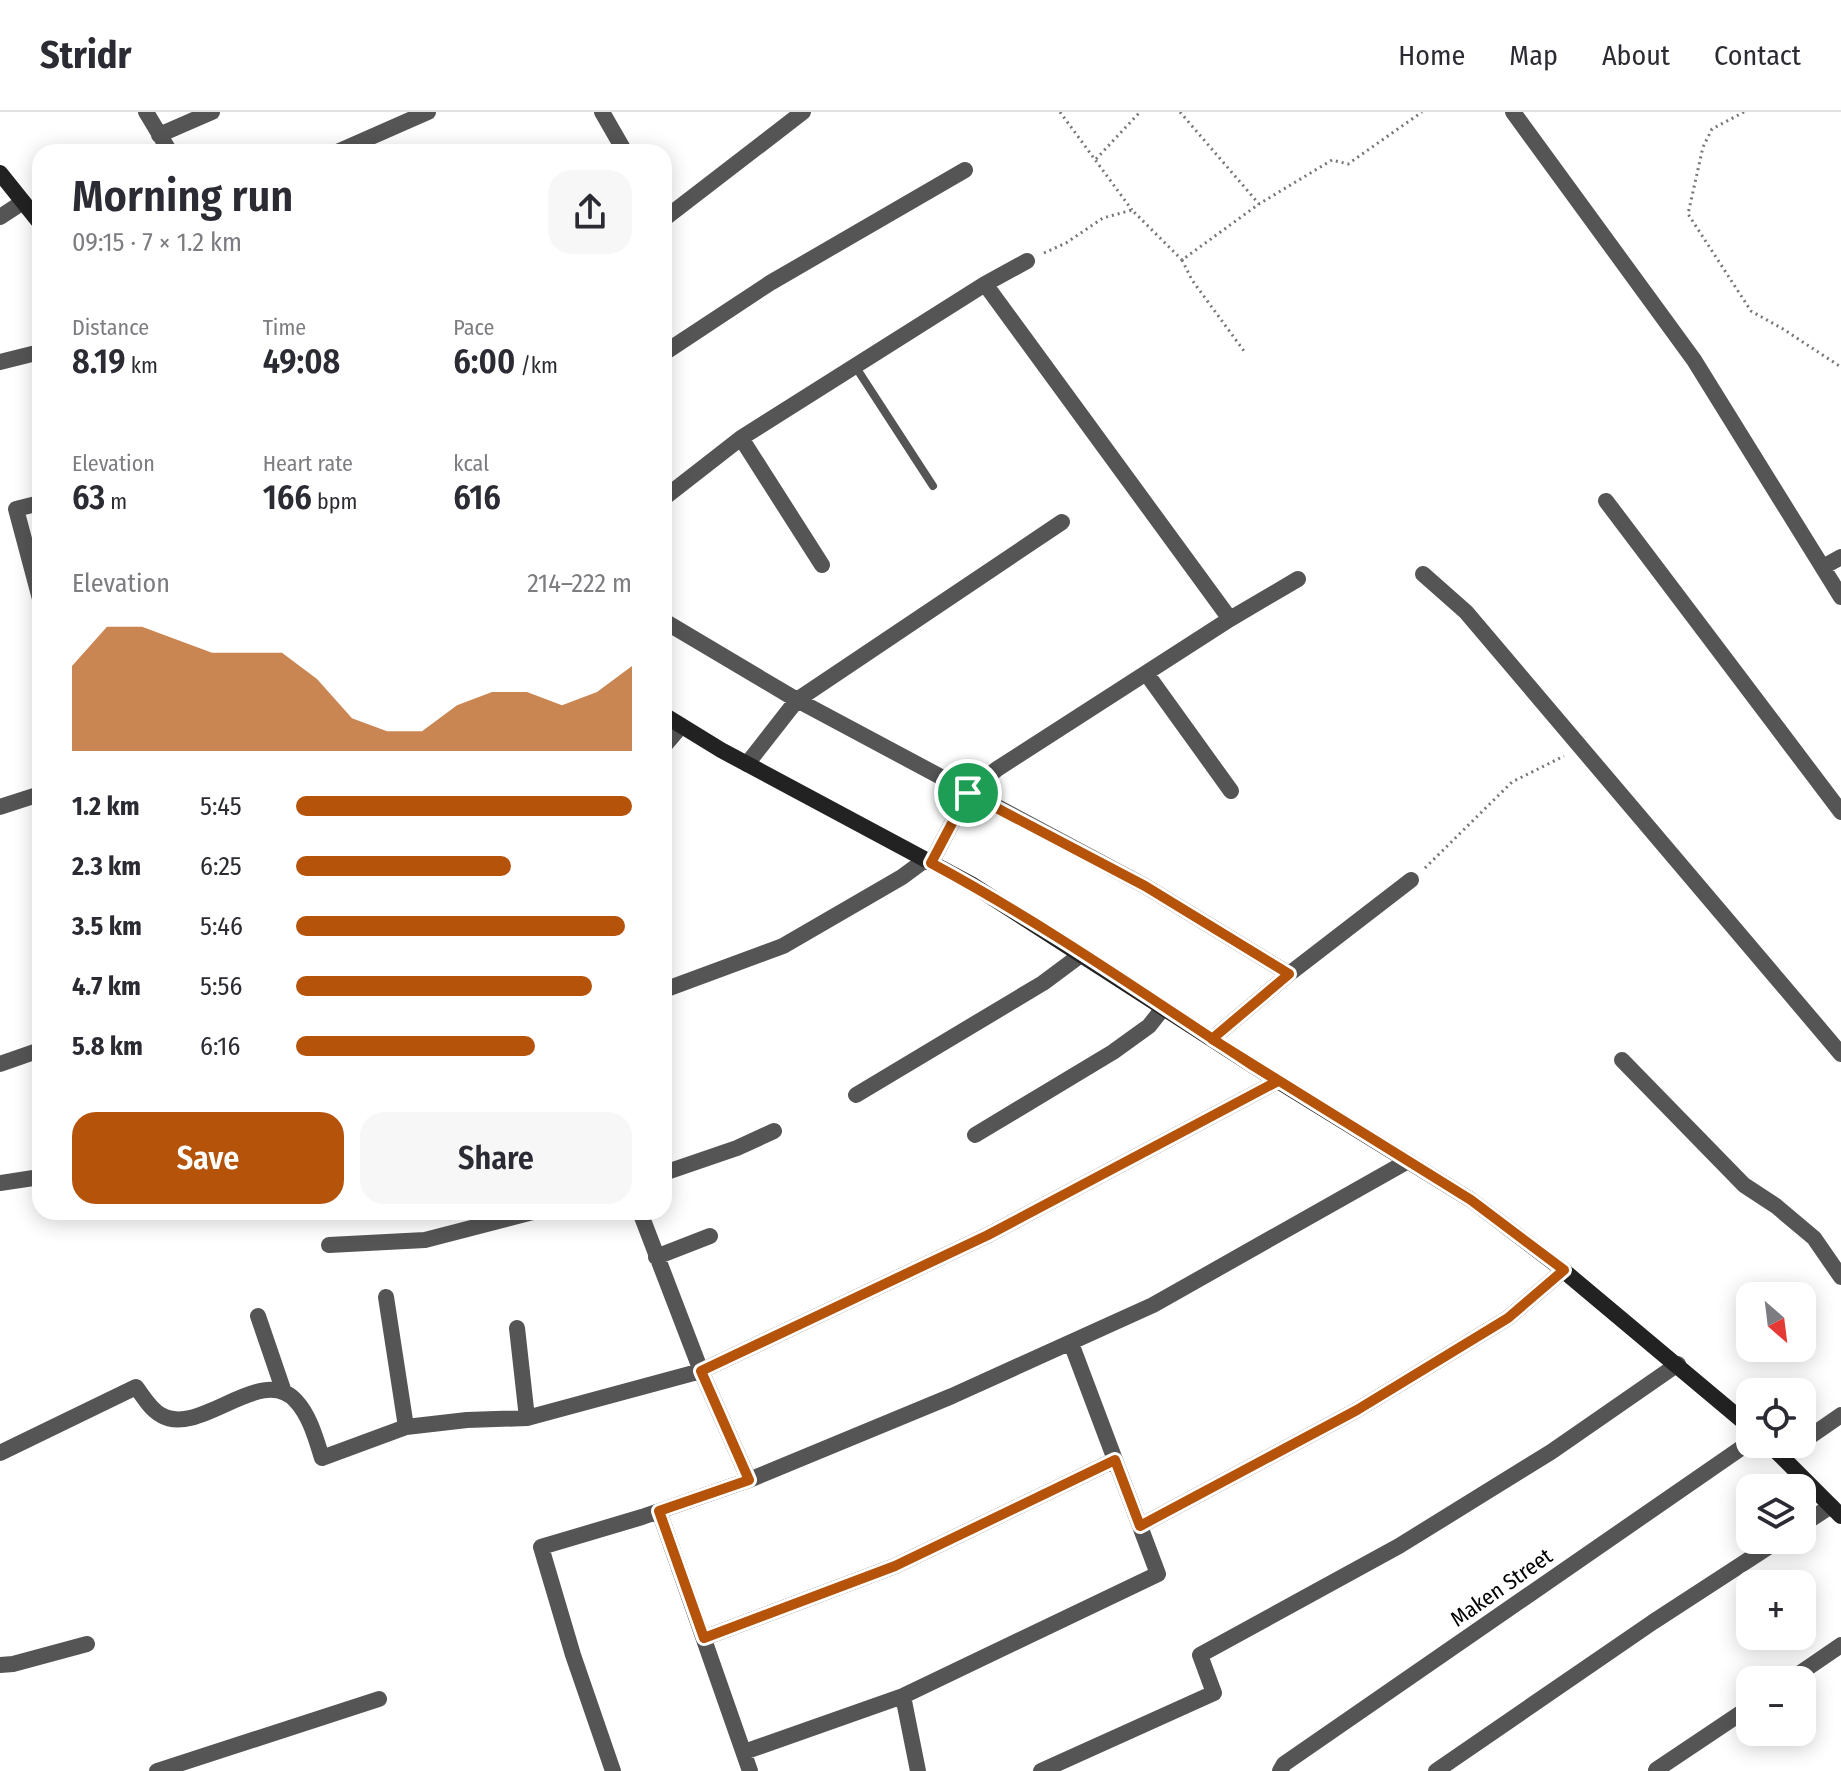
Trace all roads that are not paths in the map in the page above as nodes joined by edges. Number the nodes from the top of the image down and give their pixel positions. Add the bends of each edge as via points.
1 (146, 112) edge
2 (212, 112) edge
3 (428, 112) edge
4 (602, 112) edge
5 (803, 112) edge
6 (1513, 112) edge
7 (159, 135) junction
8 (165, 144) edge
9 (355, 144) edge
10 (620, 144) edge
11 (965, 170) dead end
12 (0, 173) edge
13 (23, 202) junction
14 (32, 213) edge
15 (672, 213) edge
16 (0, 217) edge
17 (1027, 261) road end
18 (985, 284) junction
19 (672, 348) edge
20 (32, 354) edge
21 (0, 362) edge
22 (854, 365) junction
23 (741, 438) junction
24 (933, 486) dead end
25 (672, 492) edge
26 (1606, 501) dead end
27 (32, 505) edge
28 (1062, 522) dead end
29 (1841, 557) edge
30 (822, 565) dead end
31 (1823, 567) junction
32 (32, 569) edge
33 (1423, 574) dead end
34 (1298, 579) dead end
35 (1841, 597) edge
36 (1230, 619) junction
37 (672, 626) edge
38 (1146, 673) junction
39 (797, 700) junction
40 (672, 720) edge
41 (681, 726) junction
42 (672, 737) edge
43 (747, 764) junction
44 (1231, 791) dead end
45 (968, 793) junction
46 (32, 797) edge
47 (0, 807) edge
48 (1841, 812) edge
49 (928, 861) junction
50 (1411, 880) road end
51 (1082, 954) junction
52 (1289, 974) junction
53 (672, 987) edge
54 (1164, 1007) junction
55 (1212, 1039) junction
56 (32, 1053) edge
57 (1841, 1054) edge
58 (1622, 1060) dead end
59 (0, 1064) edge
60 (1278, 1081) junction
61 (856, 1095) dead end
62 (774, 1131) dead end
63 (975, 1135) dead end
64 (1408, 1161) junction
65 (672, 1170) edge
66 (32, 1178) edge
67 (0, 1183) edge
68 (502, 1220) edge
69 (643, 1220) edge
70 (710, 1236) dead end
71 (329, 1245) dead end
72 (656, 1257) junction
73 (1564, 1270) junction
74 (1841, 1277) edge
75 (386, 1297) dead end
76 (258, 1316) dead end
77 (517, 1328) dead end
78 (1071, 1343) junction
79 (1678, 1364) junction
80 (701, 1371) junction
81 (284, 1392) junction
82 (1736, 1415) edge
83 (1841, 1415) edge
84 (527, 1418) junction
85 (406, 1427) junction
86 (1816, 1432) edge
87 (1736, 1452) edge
88 (0, 1453) edge
89 (1785, 1458) edge
90 (1115, 1460) junction
91 (749, 1480) junction
92 (659, 1511) junction
93 (1836, 1511) edge
94 (1816, 1519) edge
95 (1140, 1526) junction
96 (1758, 1554) edge
97 (704, 1638) junction
98 (87, 1644) dead end
99 (1841, 1645) edge
100 (0, 1665) edge
101 (1810, 1666) edge
102 (903, 1696) junction
103 (379, 1699) dead end
104 (1736, 1716) edge
105 (744, 1752) junction
106 (1656, 1770) edge
107 (157, 1771) edge
108 (613, 1771) edge
109 (750, 1771) edge
110 (918, 1771) edge
111 (1041, 1771) edge
112 (1280, 1771) edge
113 (1436, 1771) edge

1 - 7 street
2 - 7 street
3 - 9 street
4 - 10 street
5 - 15 street
6 - 31 street via 1694,360
7 - 8 street
11 - 19 street via 770,283
12 - 13 street
13 - 14 street
13 - 16 street
17 - 18 street
18 - 22 street
18 - 36 street
20 - 21 street
22 - 23 street
22 - 24 lane
23 - 25 street
23 - 30 street
26 - 48 street
27 - 32 street via 16,509
28 - 39 street
29 - 31 street
31 - 35 street
33 - 57 street via 1466,612
34 - 36 street
36 - 38 street
37 - 39 street
38 - 44 street
38 - 45 street
39 - 43 street
39 - 45 street
40 - 41 street
41 - 42 street
41 - 43 street
43 - 49 street
45 - 49 street
45 - 52 street via 1145,886
46 - 47 street
49 - 51 street
49 - 53 street via 783,946
50 - 52 street
51 - 54 street
51 - 61 street
52 - 55 street
54 - 55 street
54 - 63 street via 1149,1026 1113,1052
55 - 60 street
56 - 59 street
58 - 74 street via 1744,1185 1814,1238
60 - 64 street
60 - 80 street via 988,1235
62 - 65 street
64 - 73 street via 1471,1200
64 - 78 street via 1153,1305
66 - 67 street
68 - 71 street via 425,1240
69 - 72 street
70 - 72 street
72 - 80 street
73 - 79 street
73 - 95 street via 1508,1318 1357,1410
75 - 85 street
76 - 81 street
77 - 84 street
78 - 90 street
78 - 91 street
79 - 82 street
79 - 111 street via 1551,1452 1399,1546 1200,1655 1214,1693
80 - 84 street
80 - 91 street
81 - 85 street via 299,1404 322,1458
81 - 88 street via 260,1391 178,1420 156,1412 136,1387
83 - 86 street
84 - 85 street
87 - 112 street, Maken Street
89 - 93 street
90 - 95 street
90 - 97 street via 895,1566
91 - 92 street
92 - 97 street
92 - 108 street via 541,1547
93 - 94 street
95 - 102 street via 1158,1574
96 - 113 street
97 - 105 street
98 - 100 street
99 - 101 street
102 - 105 street
102 - 110 street
103 - 107 street
104 - 106 street
105 - 109 street

